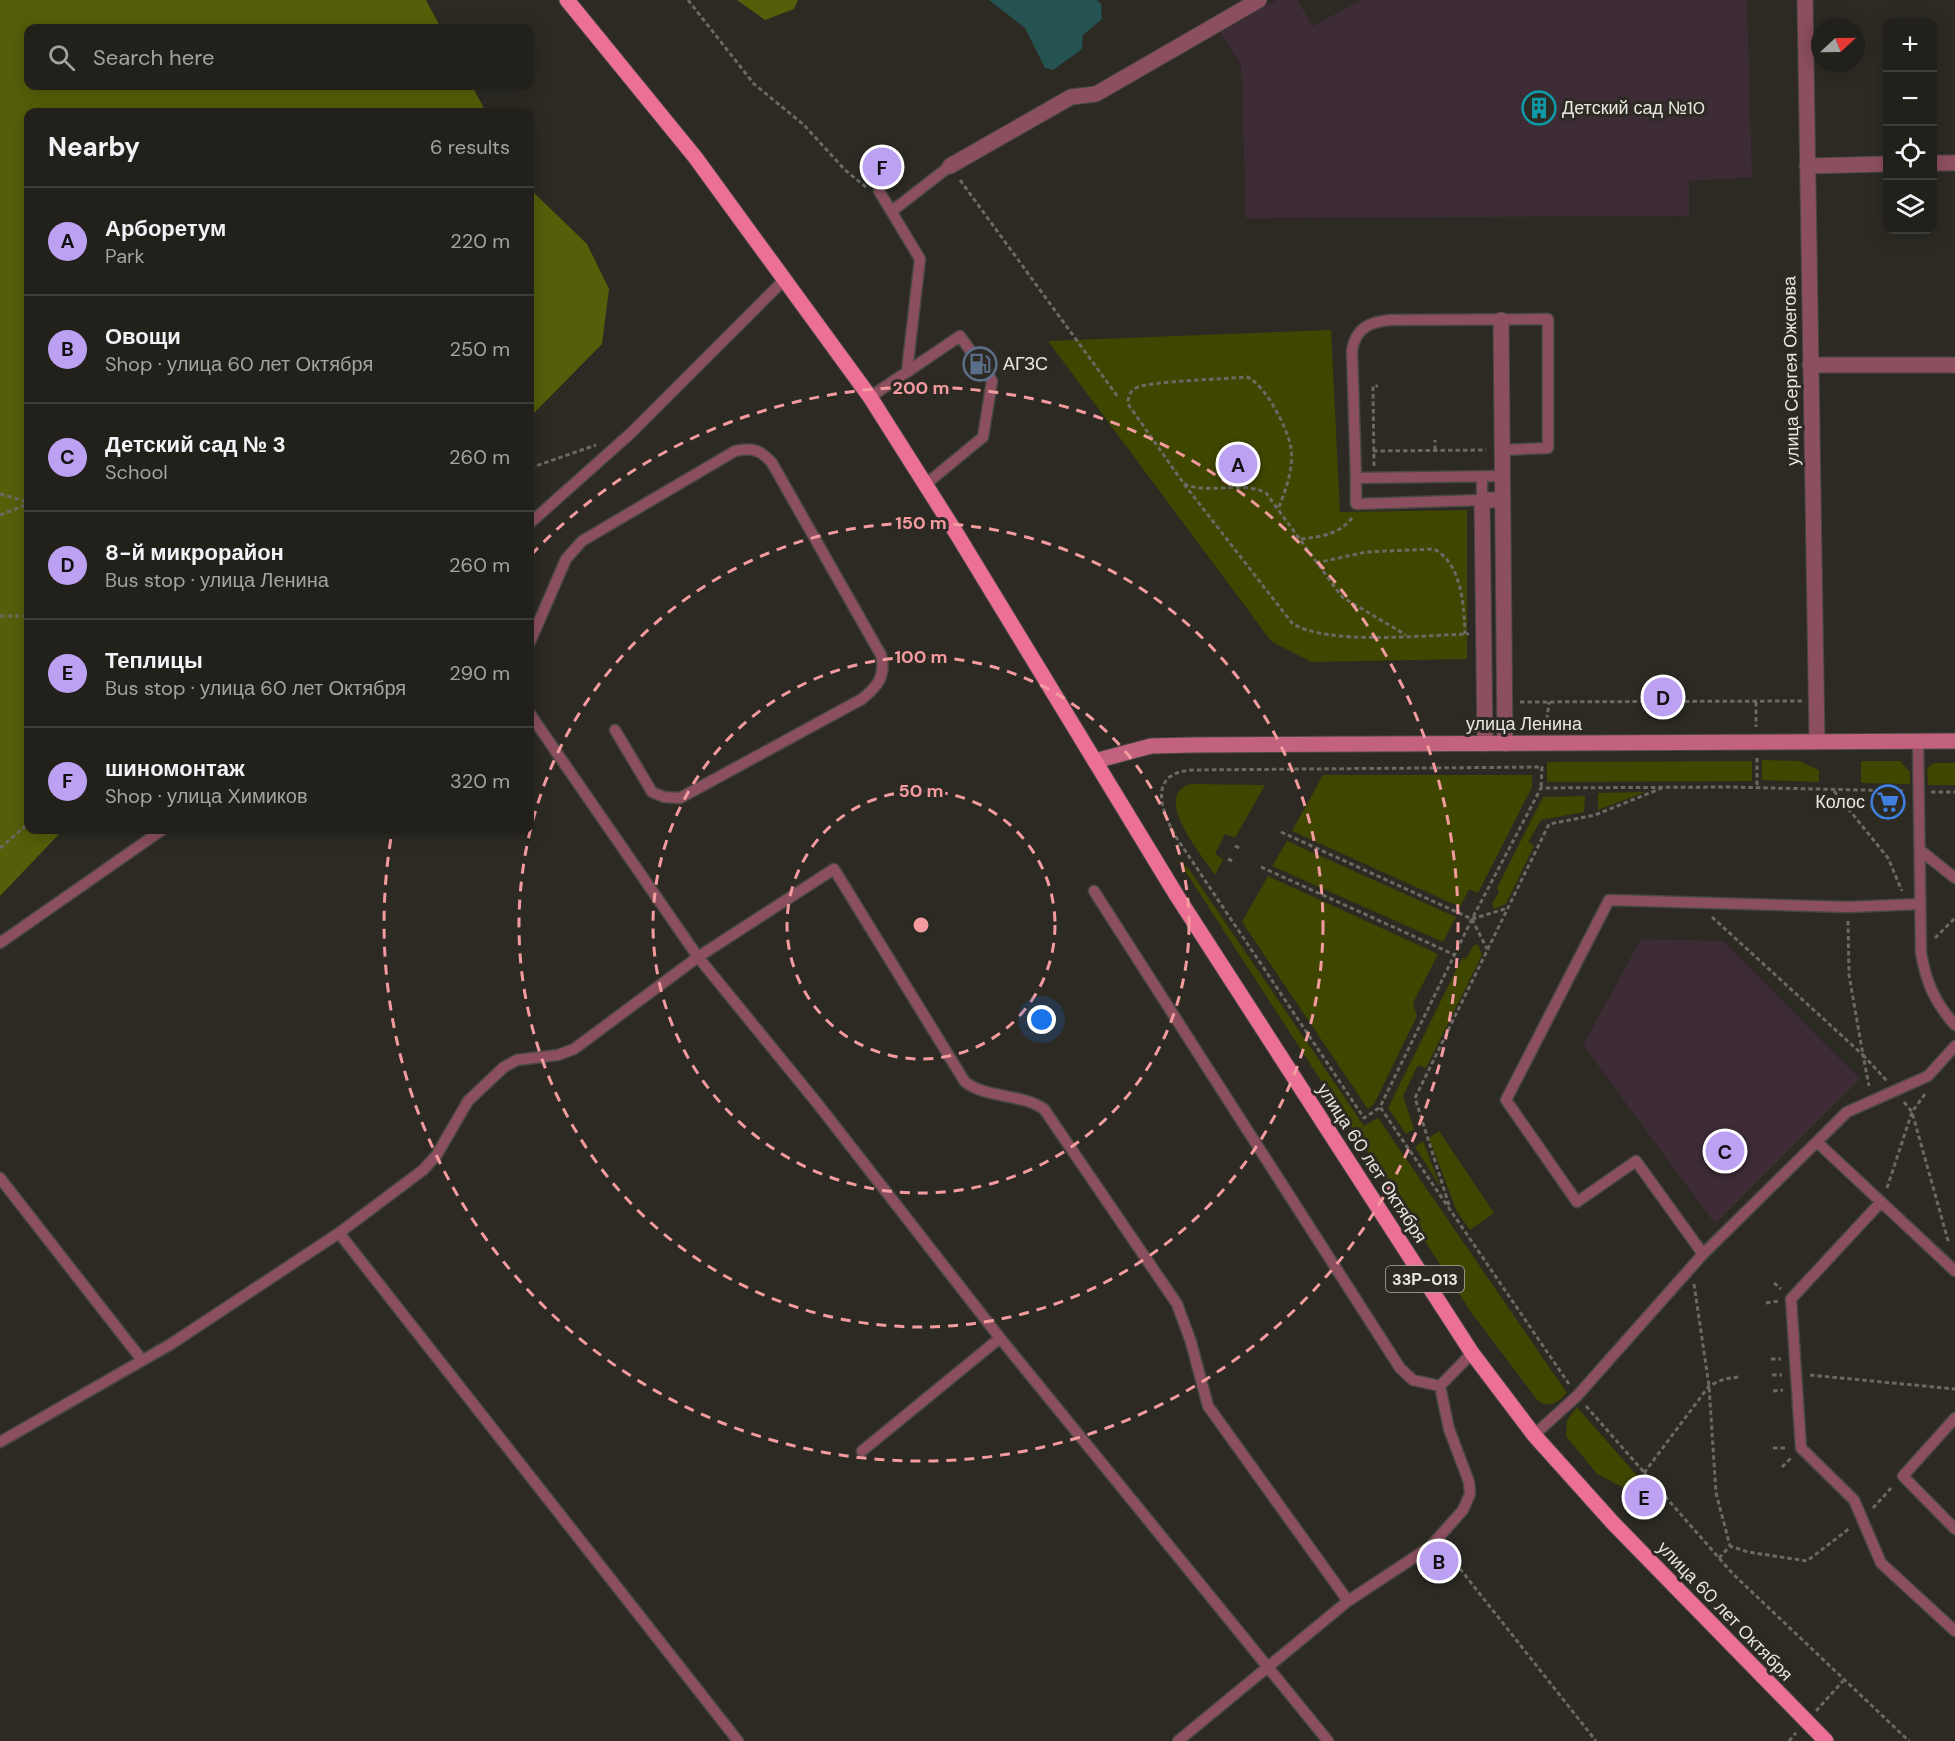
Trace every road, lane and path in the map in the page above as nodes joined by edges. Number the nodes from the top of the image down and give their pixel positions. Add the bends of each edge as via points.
1 (567, 0) edge
2 (688, 0) edge
3 (1259, 0) edge
4 (1805, 0) edge
5 (1955, 163) edge
6 (1883, 164) edge
7 (1937, 164) edge
8 (950, 166) junction
9 (1807, 166) junction
10 (879, 191) joint
11 (892, 211) junction
12 (785, 279) junction
13 (1501, 320) junction
14 (1810, 365) junction
15 (1955, 365) edge
16 (907, 371) junction
17 (1378, 386) dead end
18 (870, 397) junction
19 (1118, 397) dead end
20 (1436, 440) dead end
21 (597, 445) dead end
22 (1435, 450) junction
23 (1373, 451) junction
24 (1496, 452) junction
25 (534, 467) edge
26 (1503, 476) junction
27 (1482, 477) junction
28 (1356, 478) junction
29 (1374, 478) junction
30 (926, 484) junction
31 (1184, 484) junction
32 (0, 494) edge
33 (1482, 500) junction
34 (1503, 500) junction
35 (24, 502) edge
36 (1356, 504) junction
37 (24, 505) edge
38 (1279, 507) junction
39 (0, 515) edge
40 (534, 519) edge
41 (1301, 539) junction
42 (1316, 563) junction
43 (0, 616) edge
44 (24, 616) edge
45 (534, 633) edge
46 (1465, 634) junction
47 (1484, 634) junction
48 (1408, 635) junction
49 (1816, 701) junction
50 (1549, 702) dead end
51 (534, 720) edge
52 (615, 730) dead end
53 (1817, 741) junction
54 (1918, 741) junction
55 (1955, 741) edge
56 (1485, 744) junction
57 (1505, 744) junction
58 (1095, 761) junction
59 (1663, 787) junction
60 (1540, 788) junction
61 (1834, 790) junction
62 (1919, 791) junction
63 (1955, 792) edge
64 (24, 827) edge
65 (1281, 832) dead end
66 (156, 834) edge
67 (1235, 846) dead end
68 (0, 848) edge
69 (1242, 849) dead end
70 (1920, 850) junction
71 (1228, 859) dead end
72 (1235, 862) dead end
73 (1261, 867) dead end
74 (1955, 878) edge
75 (1094, 891) dead end
76 (1695, 902) junction
77 (1907, 904) junction
78 (1919, 904) junction
79 (1508, 908) junction
80 (1955, 918) edge
81 (1472, 919) junction
82 (0, 943) edge
83 (1487, 950) junction
84 (1921, 953) junction
85 (1455, 955) junction
86 (698, 957) junction
87 (1955, 1025) edge
88 (1955, 1046) edge
89 (1928, 1090) dead end
90 (1872, 1101) junction
91 (1380, 1107) junction
92 (1817, 1142) junction
93 (0, 1178) edge
94 (1881, 1202) junction
95 (1451, 1211) junction
96 (339, 1233) junction
97 (1703, 1254) junction
98 (1692, 1268) junction
99 (1955, 1271) edge
100 (1000, 1338) junction
101 (1472, 1353) junction
102 (142, 1360) junction
103 (1798, 1374) junction
104 (1772, 1375) dead end
105 (1738, 1377) dead end
106 (1440, 1386) junction
107 (1709, 1386) junction
108 (1955, 1389) edge
109 (1577, 1396) junction
110 (1955, 1418) edge
111 (1534, 1435) junction
112 (0, 1442) edge
113 (862, 1451) dead end
114 (1644, 1473) junction
115 (1903, 1476) junction
116 (1862, 1519) junction
117 (1955, 1529) edge
118 (1437, 1540) junction
119 (1730, 1546) junction
120 (1719, 1558) junction
121 (1348, 1601) junction
122 (1955, 1631) edge
123 (1269, 1667) junction
124 (738, 1741) edge
125 (1178, 1741) edge
126 (1328, 1741) edge
127 (1596, 1741) edge
128 (1826, 1741) edge
129 (1909, 1741) edge

1 - 12 main road, 33Р-013 via 695,158
2 - 10 path via 754,84 804,125 845,170 869,189
3 - 8 street via 1096,94 1071,97
4 - 9 street, улица Сергея Ожегова
5 - 7 street
6 - 9 street
8 - 11 lane
8 - 19 path
9 - 14 street, улица Сергея Ожегова
10 - 11 lane
11 - 16 lane via 920,258
12 - 18 main road, 33Р-013
12 - 40 lane via 631,433
13 - 24 street
13 - 24 lane via 1548,319 1548,448
13 - 28 lane via 1390,320 1372,322 1358,332 1352,350
14 - 15 street
14 - 49 street, улица Сергея Ожегова
16 - 18 lane
16 - 30 lane via 960,336 992,381 983,437
17 - 23 path via 1373,386
18 - 30 main road, 33Р-013
20 - 22 path
21 - 25 path
22 - 23 path
22 - 24 path
23 - 29 path
24 - 26 street
26 - 27 lane
26 - 34 street
27 - 29 lane
27 - 33 lane
28 - 29 lane
28 - 36 lane
30 - 58 main road, 33Р-013
31 - 38 path via 1259,489
31 - 38 path via 1128,404 1130,393 1150,384 1247,377 1261,386 1291,448 1289,476
31 - 48 path via 1285,616 1301,629 1330,636
32 - 35 path
33 - 34 street
33 - 36 lane
33 - 47 street
34 - 57 street
36 - 41 path via 1352,518 1338,531
37 - 39 path
38 - 41 path
41 - 42 path
42 - 46 path via 1366,552 1434,549 1446,559 1460,586
42 - 48 path via 1342,597
43 - 44 path
45 - 52 lane via 566,559 582,541 735,451 749,448 763,452 882,655 882,678 862,699 680,798 652,792
46 - 47 path
46 - 48 path
47 - 56 street
49 - 50 path
49 - 53 street, улица Сергея Ожегова
51 - 86 lane
53 - 54 main road, улица Ленина
53 - 57 main road, улица Ленина
54 - 55 main road, улица Ленина
54 - 62 lane
56 - 57 main road, улица Ленина
56 - 58 main road, улица Ленина via 1162,746
58 - 101 main road, улица 60 лет Октября / 33Р-013 via 1183,906
59 - 60 path
59 - 61 path
59 - 79 path via 1595,815 1549,824
60 - 81 path
60 - 91 path via 1542,767 1192,770 1175,774 1163,788 1162,810 1176,837 1364,1118
61 - 62 path
61 - 77 path via 1888,858
62 - 63 path
62 - 70 lane
64 - 68 path
65 - 81 path
66 - 82 lane
67 - 69 path
70 - 74 lane
70 - 78 lane
71 - 72 path
73 - 85 path
75 - 106 lane via 1400,1368 1413,1380
76 - 77 lane via 1848,907
76 - 90 path via 1863,1055
76 - 97 lane via 1609,900 1506,1100 1577,1202 1636,1161
77 - 78 lane
78 - 84 lane
79 - 81 path
79 - 83 path
80 - 84 path
81 - 83 path
81 - 85 path
83 - 95 path via 1415,1098
84 - 87 lane via 1934,998
85 - 91 path
86 - 96 lane via 574,1049 517,1060 487,1080 468,1101 436,1156 423,1170
86 - 100 lane
86 - 121 lane via 834,869 965,1082 975,1089 1018,1098 1044,1109 1177,1304 1208,1406
88 - 90 lane via 1928,1076
89 - 94 path via 1912,1112
90 - 92 lane via 1847,1112
91 - 95 path
92 - 94 lane
92 - 97 lane
93 - 102 lane
94 - 99 lane
94 - 103 lane via 1791,1299
95 - 109 path
96 - 102 lane
96 - 124 lane
97 - 98 lane
98 - 107 path
98 - 109 lane
100 - 113 lane
100 - 123 lane
101 - 106 lane
101 - 111 main road, улица 60 лет Октября / 33Р-013
102 - 112 lane
103 - 104 path
103 - 108 path
103 - 116 lane via 1801,1448 1854,1500
105 - 107 path
106 - 118 lane via 1470,1494 1463,1510
107 - 114 path
107 - 119 path via 1716,1493
109 - 111 lane
109 - 114 path
110 - 115 lane
111 - 128 main road, улица 60 лет Октября / 33Р-013 via 1621,1532
114 - 120 path
115 - 116 path
115 - 117 lane
116 - 119 path via 1807,1561
116 - 122 lane via 1881,1563
118 - 121 lane
118 - 127 path
119 - 120 path
120 - 129 path
121 - 123 lane
123 - 125 lane
123 - 126 lane

